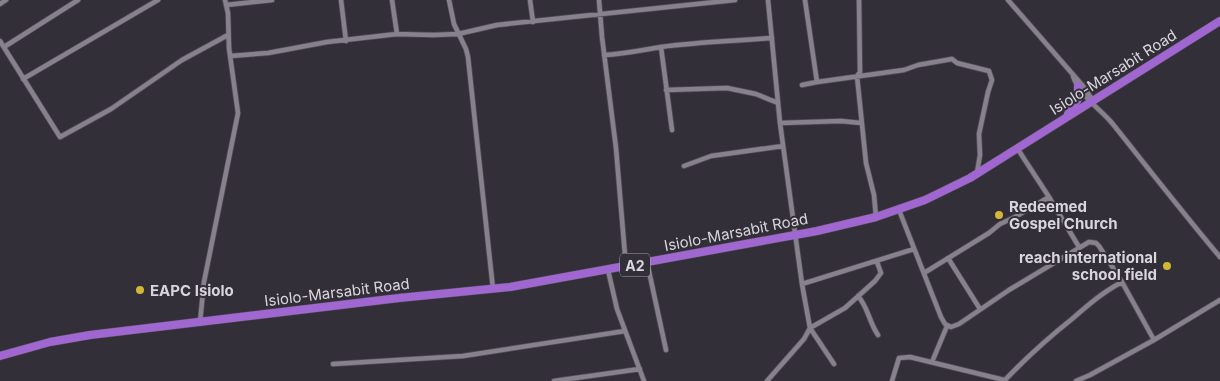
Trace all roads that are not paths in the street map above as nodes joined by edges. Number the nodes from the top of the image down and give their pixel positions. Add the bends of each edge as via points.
1 (6, 0) edge
2 (78, 0) edge
3 (158, 0) edge
4 (272, 0) edge
5 (341, 0) edge
6 (392, 0) edge
7 (449, 0) edge
8 (530, 0) edge
9 (599, 0) edge
10 (735, 0) edge
11 (768, 0) edge
12 (805, 0) edge
13 (859, 0) edge
14 (1008, 0) edge
15 (225, 2) edge
16 (0, 4) edge
17 (600, 13) junction
18 (1220, 21) edge
19 (533, 22) junction
20 (397, 34) junction
21 (458, 34) junction
22 (228, 35) junction
23 (772, 38) junction
24 (0, 41) edge
25 (346, 41) junction
26 (4, 47) junction
27 (661, 47) junction
28 (604, 55) junction
29 (230, 56) junction
30 (857, 76) junction
31 (1073, 76) junction
32 (23, 79) junction
33 (817, 82) junction
34 (802, 86) dead end
35 (1078, 86) junction
36 (666, 90) junction
37 (1093, 102) junction
38 (778, 103) junction
39 (1065, 117) junction
40 (780, 123) junction
41 (861, 123) junction
42 (672, 130) dead end
43 (783, 146) junction
44 (1017, 148) junction
45 (684, 166) dead end
46 (977, 173) junction
47 (1050, 197) junction
48 (899, 210) junction
49 (876, 217) junction
50 (794, 235) junction
51 (1079, 247) junction
52 (914, 249) junction
53 (1220, 257) edge
54 (948, 258) junction
55 (647, 262) junction
56 (877, 262) junction
57 (626, 267) junction
58 (608, 270) junction
59 (924, 274) junction
60 (1122, 282) junction
61 (802, 284) junction
62 (493, 289) junction
63 (858, 296) junction
64 (1220, 300) edge
65 (980, 309) junction
66 (200, 322) junction
67 (947, 326) junction
68 (810, 328) junction
69 (625, 331) junction
70 (878, 334) dead end
71 (1154, 340) junction
72 (666, 350) dead end
73 (0, 356) edge
74 (932, 362) junction
75 (332, 364) dead end
76 (834, 364) dead end
77 (640, 369) junction
78 (554, 381) edge
79 (644, 381) edge
80 (767, 381) edge
81 (892, 381) edge
82 (1004, 381) edge
83 (1076, 381) edge

1 - 16 street
2 - 26 street
3 - 32 street
4 - 15 street
5 - 25 street
6 - 20 street
7 - 21 street
8 - 19 street
9 - 17 street
10 - 17 street
11 - 23 street
12 - 33 street
13 - 30 street via 860,72
14 - 31 street
15 - 22 street
17 - 19 street
17 - 28 street
18 - 37 highway, Isiolo-Marsabit Road / A2
19 - 21 street via 497,25
20 - 21 street
20 - 25 street
21 - 62 street via 468,57
22 - 29 street
22 - 32 street via 182,60 111,109 60,136
23 - 27 street
23 - 38 street
24 - 26 street
25 - 29 street
26 - 32 street
27 - 28 street
27 - 36 street
28 - 57 street
29 - 66 street via 238,113 204,282
30 - 33 street
30 - 41 street
30 - 46 street via 952,59 989,71 992,80 979,134
31 - 35 street
31 - 37 street
33 - 34 street
35 - 37 street
35 - 39 highway via 1078,98
36 - 38 street via 727,88
36 - 42 street
37 - 39 highway, Isiolo-Marsabit Road / A2
37 - 53 street
38 - 40 street
39 - 44 highway, Isiolo-Marsabit Road / A2
40 - 41 street
40 - 43 street
41 - 49 street
43 - 45 street via 711,156
43 - 50 street
44 - 46 highway, Isiolo-Marsabit Road / A2
44 - 47 street
46 - 48 highway, Isiolo-Marsabit Road / A2
47 - 51 street
47 - 54 street
48 - 49 highway, Isiolo-Marsabit Road / A2
48 - 52 street
49 - 50 highway, Isiolo-Marsabit Road / A2
50 - 55 highway, Isiolo-Marsabit Road / A2
50 - 61 street
51 - 60 street via 1089,242 1096,243
51 - 65 street
52 - 56 street
52 - 59 street
54 - 59 street
54 - 65 street
55 - 57 highway, Isiolo-Marsabit Road / A2
55 - 72 street
56 - 61 street
56 - 63 street via 881,275
57 - 58 highway, Isiolo-Marsabit Road / A2
58 - 62 highway, Isiolo-Marsabit Road / A2
58 - 69 street
59 - 67 street
60 - 71 street
60 - 82 street via 1086,307
61 - 68 street
62 - 66 highway, Isiolo-Marsabit Road / A2
63 - 68 street via 845,308
63 - 70 street
64 - 71 street
65 - 67 street via 959,324
66 - 73 highway, Isiolo-Marsabit Road / A2 via 69,339
67 - 74 street
68 - 76 street
68 - 80 street
69 - 75 street via 463,356
69 - 77 street
71 - 83 street
74 - 81 street via 901,357
74 - 82 street
77 - 78 street
77 - 79 street

